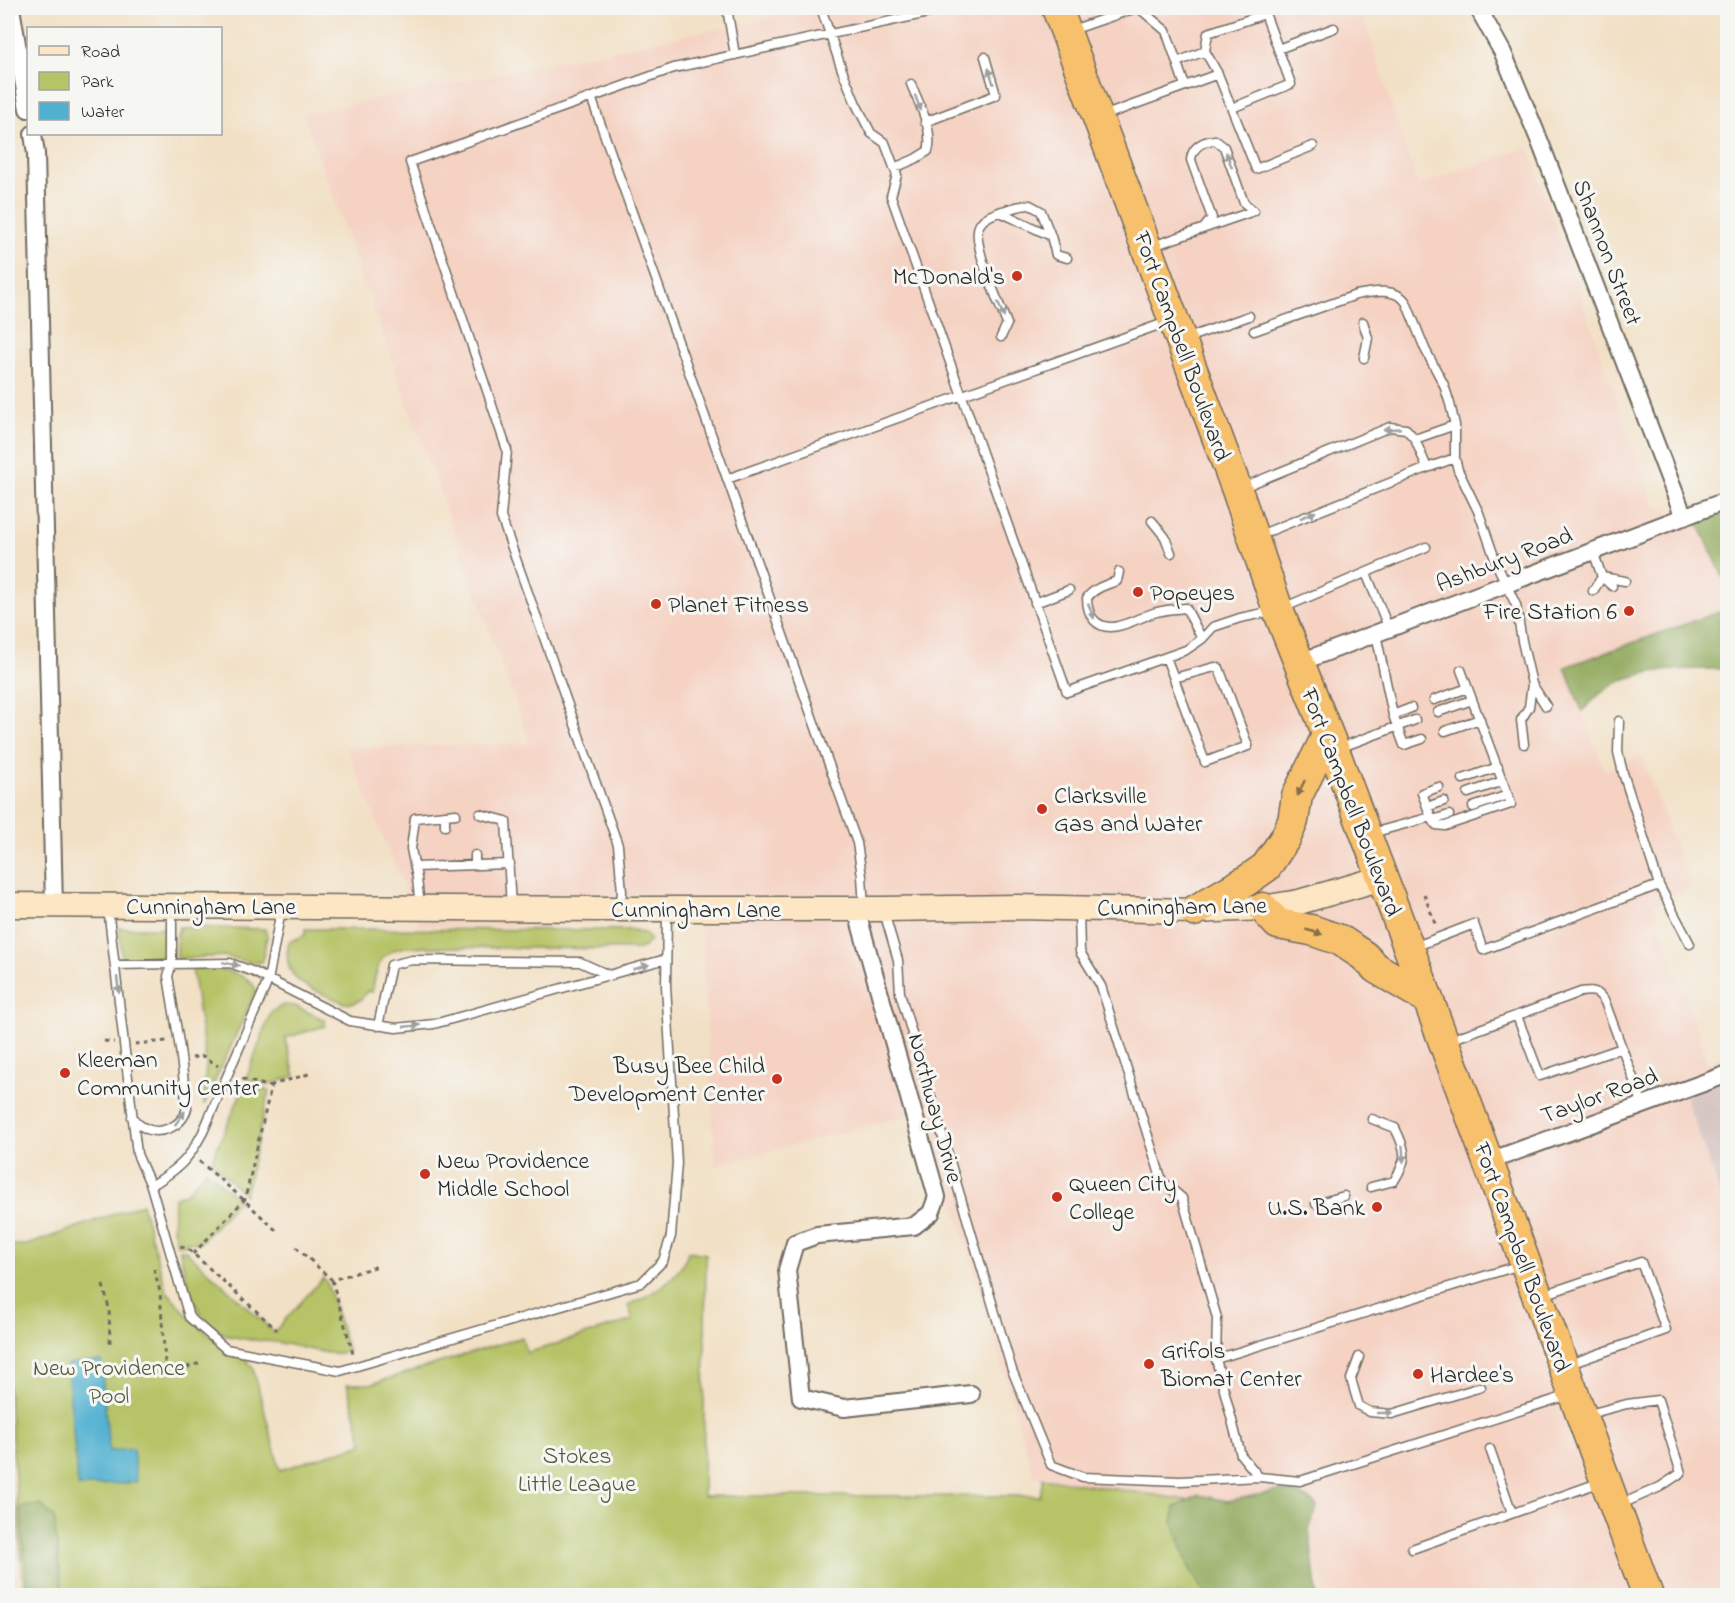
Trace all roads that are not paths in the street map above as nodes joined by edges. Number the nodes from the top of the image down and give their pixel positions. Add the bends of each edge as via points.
1 (10, 8) edge
2 (727, 8) edge
3 (821, 8) edge
4 (951, 8) edge
5 (1138, 8) edge
6 (1478, 8) edge
7 (1264, 11) edge
8 (1062, 20) edge
9 (1334, 28) dead end
10 (830, 34) junction
11 (1278, 49) junction
12 (1205, 51) junction
13 (735, 55) junction
14 (985, 57) dead end
15 (1176, 62) junction
16 (1218, 74) junction
17 (911, 84) dead end
18 (1185, 86) junction
19 (591, 97) junction
20 (27, 103) edge
21 (1232, 108) junction
22 (1099, 117) junction
23 (925, 122) junction
24 (33, 135) edge
25 (1313, 146) dead end
26 (894, 168) junction
27 (1000, 212) junction
28 (1204, 228) junction
29 (1051, 236) junction
30 (1147, 248) junction
31 (1067, 258) dead end
32 (1249, 316) dead end
33 (1363, 322) dead end
34 (1177, 330) junction
35 (1254, 331) dead end
36 (1001, 337) dead end
37 (1364, 358) dead end
38 (962, 396) junction
39 (1455, 425) junction
40 (1415, 439) junction
41 (1455, 458) junction
42 (1427, 468) junction
43 (727, 479) junction
44 (1237, 490) junction
45 (1728, 500) edge
46 (1684, 517) junction
47 (1152, 521) dead end
48 (1254, 537) junction
49 (1426, 547) dead end
50 (1593, 551) junction
51 (1171, 553) dead end
52 (1119, 572) dead end
53 (1366, 573) junction
54 (1602, 577) junction
55 (1626, 581) dead end
56 (1507, 584) junction
57 (1612, 586) dead end
58 (1069, 590) dead end
59 (1593, 591) dead end
60 (1035, 603) junction
61 (1278, 610) junction
62 (1382, 632) junction
63 (1202, 639) junction
64 (1166, 657) junction
65 (1298, 663) junction
66 (1461, 670) dead end
67 (1174, 678) junction
68 (1532, 684) junction
69 (1468, 688) junction
70 (1434, 700) dead end
71 (1472, 700) junction
72 (1546, 706) dead end
73 (1411, 708) dead end
74 (1438, 712) dead end
75 (1393, 715) junction
76 (1480, 719) junction
77 (1415, 720) dead end
78 (1619, 722) dead end
79 (1396, 726) junction
80 (1445, 731) dead end
81 (1422, 739) dead end
82 (1331, 743) junction
83 (1524, 744) dead end
84 (1498, 767) junction
85 (1463, 779) dead end
86 (1503, 782) junction
87 (1439, 787) dead end
88 (1468, 793) dead end
89 (1508, 795) junction
90 (1444, 801) dead end
91 (1427, 807) junction
92 (1473, 807) dead end
93 (456, 814) dead end
94 (480, 814) dead end
95 (445, 815) junction
96 (1449, 815) dead end
97 (1432, 818) junction
98 (445, 826) dead end
99 (1365, 834) junction
100 (445, 855) dead end
101 (475, 855) dead end
102 (510, 864) junction
103 (475, 865) junction
104 (445, 866) junction
105 (415, 867) junction
106 (1382, 878) junction
107 (1659, 885) junction
108 (8, 905) edge
109 (54, 906) junction
110 (108, 906) junction
111 (172, 906) junction
112 (282, 906) junction
113 (420, 907) junction
114 (1079, 907) junction
115 (510, 908) junction
116 (667, 908) junction
117 (1263, 908) junction
118 (620, 909) junction
119 (868, 909) junction
120 (1194, 911) junction
121 (1690, 944) dead end
122 (1408, 949) junction
123 (666, 959) junction
124 (172, 963) junction
125 (116, 965) junction
126 (611, 976) junction
127 (268, 981) junction
128 (1428, 999) junction
129 (1517, 1016) junction
130 (378, 1026) junction
131 (1444, 1043) junction
132 (1622, 1048) junction
133 (1728, 1074) edge
134 (1643, 1105) junction
135 (131, 1117) junction
136 (1372, 1119) dead end
137 (1488, 1162) junction
138 (151, 1186) junction
139 (1371, 1188) dead end
140 (1344, 1196) dead end
141 (1317, 1204) dead end
142 (1526, 1263) junction
143 (1539, 1297) junction
144 (1359, 1357) dead end
145 (1216, 1359) junction
146 (1563, 1366) junction
147 (1481, 1388) dead end
148 (971, 1394) dead end
149 (1578, 1405) junction
150 (1490, 1449) dead end
151 (1259, 1477) junction
152 (1611, 1494) junction
153 (1512, 1513) junction
154 (1412, 1549) dead end
155 (1648, 1596) edge

1 - 20 street
2 - 13 lane
3 - 10 lane
4 - 10 lane
5 - 8 lane
5 - 15 lane via 1166,31
6 - 46 street, Shannon Street via 1503,53 1540,142
7 - 11 lane
7 - 12 lane via 1208,33
8 - 22 highway, Fort Campbell Boulevard
9 - 11 lane
10 - 13 lane
10 - 26 lane via 856,105 871,133 885,143
11 - 21 lane via 1291,84
12 - 15 lane
12 - 16 lane
13 - 19 lane via 674,68
23 -> 14 lane via 996,95
15 - 18 lane
16 - 18 lane
16 - 21 lane
17 -> 23 lane
18 - 22 lane
19 - 43 lane
19 - 118 lane via 410,162 507,450 501,517 618,845
21 - 25 lane via 1256,169
22 - 30 highway, Fort Campbell Boulevard
23 - 26 lane via 928,151
24 - 109 street
26 - 38 lane via 897,175 891,196
27 - 29 lane
27 - 29 lane via 1033,206 1041,211
27 -> 36 lane via 981,222 977,238 1007,324
28 -> 28 lane via 1254,211 1244,203 1224,147 1215,140 1199,144 1191,154 1212,218
28 - 30 lane
29 - 31 lane via 1056,255
30 - 34 highway, Fort Campbell Boulevard
32 - 34 lane
33 - 37 lane via 1368,338
34 - 38 lane
34 - 44 highway, Fort Campbell Boulevard
35 - 39 lane via 1356,295 1395,293 1407,302 1444,385
38 - 43 lane
38 - 60 lane
39 - 40 lane
39 - 41 lane
40 - 42 lane
40 -> 44 lane via 1406,429 1390,427
41 - 42 lane
41 - 56 lane
48 -> 42 lane
43 - 119 lane via 857,843
44 - 48 highway, Fort Campbell Boulevard
45 - 46 street, Ashbury Road
46 - 50 street, Ashbury Road
47 - 51 lane via 1165,537
48 - 61 highway, Fort Campbell Boulevard
49 - 53 lane
50 - 54 lane
50 - 56 street, Ashbury Road
52 -> 63 lane via 1117,581 1087,598 1093,619 1111,628 1159,611 1186,608
53 - 61 lane
53 - 62 lane
54 - 55 lane
54 - 57 lane
54 - 59 lane
56 - 62 street, Ashbury Road
56 - 68 lane via 1516,605
58 - 60 lane
60 - 64 lane via 1067,692
61 - 63 lane via 1213,627
61 - 65 highway, Fort Campbell Boulevard
62 - 65 street, Ashbury Road
62 - 75 lane
63 - 64 lane
64 - 67 lane
65 - 82 highway, Fort Campbell Boulevard
66 - 69 lane
67 - 67 lane via 1205,762 1248,746 1219,668
68 - 72 lane
68 - 83 lane via 1529,707 1521,720
69 - 70 lane
69 - 71 lane
71 - 74 lane
71 - 76 lane
73 - 75 lane
75 - 79 lane
76 - 80 lane
76 - 84 lane
77 - 79 lane
78 - 107 lane via 1618,752 1623,773
79 - 81 lane via 1404,745
79 - 82 lane
82 - 99 highway, Fort Campbell Boulevard
82 -> 120 highway via 1297,796 1293,821 1266,867
84 - 85 lane
84 - 86 lane
86 - 88 lane
86 - 89 lane
87 - 91 lane via 1422,793
89 - 92 lane
89 - 97 lane via 1511,804 1445,826 1436,825
90 - 91 lane
91 - 97 lane
93 - 95 lane
94 - 102 lane via 506,821
95 - 98 lane
95 - 105 lane via 415,818 411,849
96 - 97 lane
97 - 99 lane
99 - 106 highway, Fort Campbell Boulevard
100 - 104 lane
101 - 103 lane
102 - 103 lane
102 - 115 lane
103 - 104 lane
104 - 105 lane
105 - 113 lane
106 - 117 street, Cunningham Lane
106 - 122 highway, Fort Campbell Boulevard
107 - 121 lane
107 - 122 lane via 1483,950 1474,924
108 - 109 street, Cunningham Lane
109 - 110 street, Cunningham Lane
110 - 111 street, Cunningham Lane
110 - 125 lane
111 - 112 street, Cunningham Lane
111 - 124 lane
112 - 113 street, Cunningham Lane
112 - 127 lane
113 - 115 street, Cunningham Lane
114 - 119 street, Cunningham Lane
114 - 120 street, Cunningham Lane
114 - 145 lane via 1080,952 1101,986 1162,1181 1182,1198 1217,1318
115 - 118 street, Cunningham Lane
116 - 118 street, Cunningham Lane
116 - 119 street, Cunningham Lane
116 - 123 lane
117 - 120 street, Cunningham Lane
117 -> 128 highway via 1278,924 1340,940 1376,968
119 - 148 street, Northway Drive via 937,1197 931,1213 914,1226 817,1235 795,1244 787,1270 801,1398 844,1408
119 - 151 lane via 898,960 900,993 1005,1347 1051,1465 1083,1477 1180,1481
122 - 128 highway, Fort Campbell Boulevard
126 -> 123 lane
123 - 138 lane via 677,1164 671,1236 663,1261 641,1283 339,1371 226,1349 189,1317
124 - 125 lane
124 -> 127 lane via 230,963
135 -> 124 lane via 153,1131 174,1126 185,1114 168,976
125 -> 135 lane
130 -> 126 lane via 434,1024
126 - 130 lane via 580,962 412,960 391,965
127 - 130 lane via 350,1021
127 - 138 lane via 226,1083 191,1154 176,1170
128 - 131 highway, Fort Campbell Boulevard
129 - 131 lane
129 - 132 lane via 1592,990 1605,1002
129 - 132 lane via 1540,1076
131 - 137 highway, Fort Campbell Boulevard
132 - 134 lane
133 - 134 street, Taylor Road
134 - 137 street, Taylor Road
135 - 138 lane via 137,1154
136 -> 139 lane via 1395,1128 1404,1163 1394,1181
137 - 142 highway, Fort Campbell Boulevard
140 - 141 lane
142 - 143 highway, Fort Campbell Boulevard
142 - 145 lane
143 - 146 highway, Fort Campbell Boulevard
143 - 146 lane via 1641,1262 1666,1330
144 -> 147 lane via 1351,1379 1359,1406 1370,1412 1392,1414
145 - 151 lane via 1241,1455
146 - 149 highway, Fort Campbell Boulevard
149 - 151 lane via 1300,1480
149 - 152 highway, Fort Campbell Boulevard
149 - 152 lane via 1658,1400 1681,1473 1660,1487
150 - 153 lane
152 - 153 lane
152 - 155 highway, Fort Campbell Boulevard
153 - 154 lane

